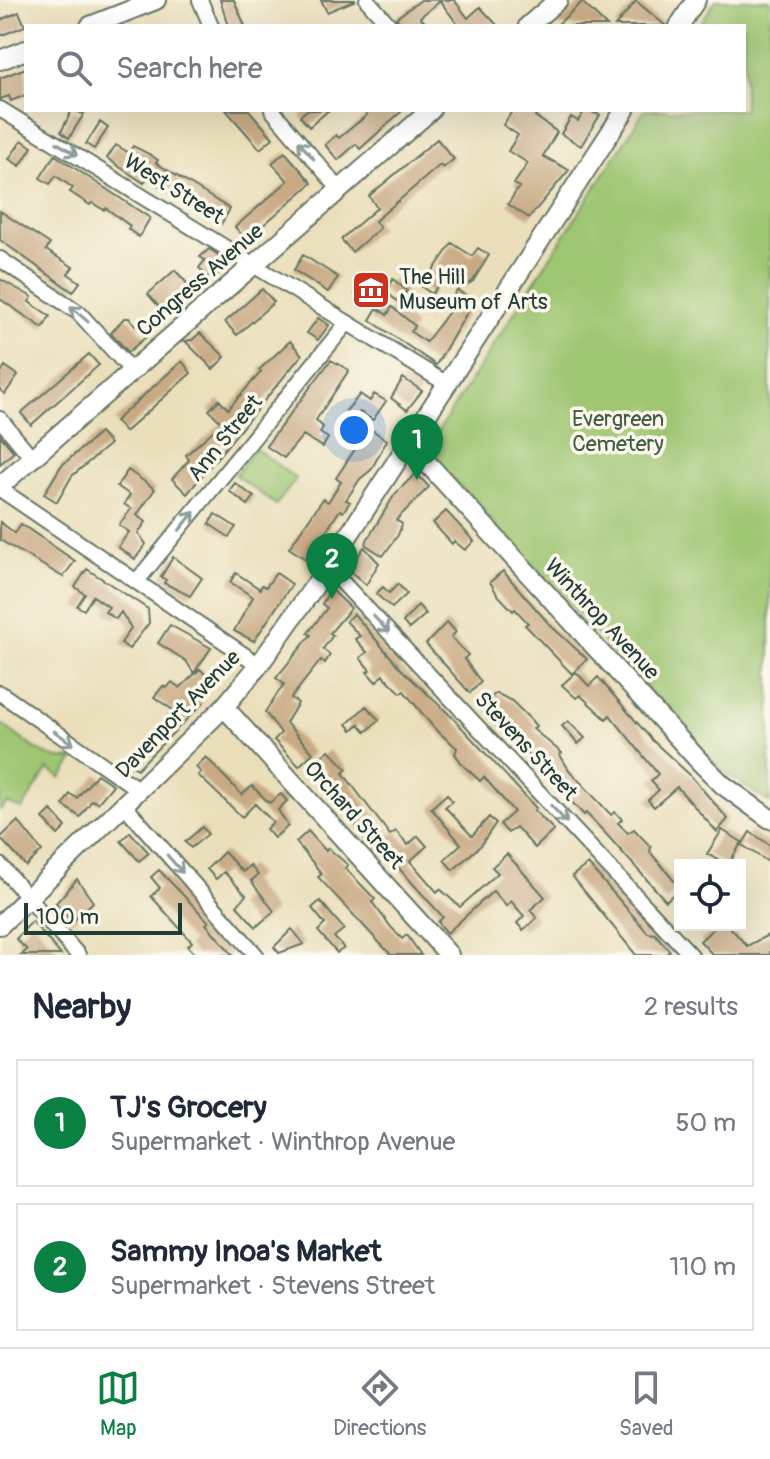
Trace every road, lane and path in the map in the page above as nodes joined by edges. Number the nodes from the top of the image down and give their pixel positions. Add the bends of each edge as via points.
1 (156, 0) edge
2 (200, 0) edge
3 (367, 0) edge
4 (558, 0) edge
5 (696, 0) edge
6 (95, 24) edge
7 (210, 24) edge
8 (388, 24) edge
9 (530, 24) edge
10 (680, 24) edge
11 (24, 51) edge
12 (0, 60) edge
13 (0, 109) edge
14 (274, 112) edge
15 (429, 112) edge
16 (624, 112) edge
17 (340, 190) junction
18 (0, 259) edge
19 (254, 264) junction
20 (347, 323) junction
21 (132, 371) junction
22 (447, 384) junction
23 (0, 419) edge
24 (408, 442) junction
25 (32, 458) junction
26 (0, 487) edge
27 (328, 567) junction
28 (137, 581) junction
29 (259, 665) junction
30 (0, 693) edge
31 (224, 707) junction
32 (139, 790) junction
33 (124, 805) junction
34 (770, 819) edge
35 (0, 865) edge
36 (27, 898) junction
37 (0, 925) edge
38 (78, 955) edge
39 (256, 955) edge
40 (449, 955) edge
41 (691, 955) edge

1 - 6 main road
2 - 7 street
3 - 8 street
4 - 9 main road
5 - 10 main road
11 - 12 main road
13 -> 19 street, West Street
17 -> 14 street
15 - 17 main road, Congress Avenue
16 - 22 main road, Davenport Avenue
17 - 19 main road, Congress Avenue
21 -> 18 street via 79,313
19 - 20 street, West Street
19 - 21 main road, Congress Avenue
20 - 22 street, West Street
28 -> 20 street, Ann Street
21 - 25 main road, Congress Avenue
22 - 24 main road, Davenport Avenue
23 - 25 street
24 - 27 main road, Davenport Avenue
24 - 34 main road, Winthrop Avenue via 701,763
25 - 26 main road, Congress Avenue
26 - 28 street
27 - 29 main road, Davenport Avenue
27 -> 41 street, Stevens Street
28 - 29 street
29 - 31 main road, Davenport Avenue
30 -> 32 street
31 - 32 main road, Davenport Avenue
31 - 40 main road, Orchard Street
32 - 33 main road, Davenport Avenue
33 - 36 main road, Davenport Avenue
33 -> 39 street
35 - 36 street
36 - 37 main road, Davenport Avenue
36 - 38 street

